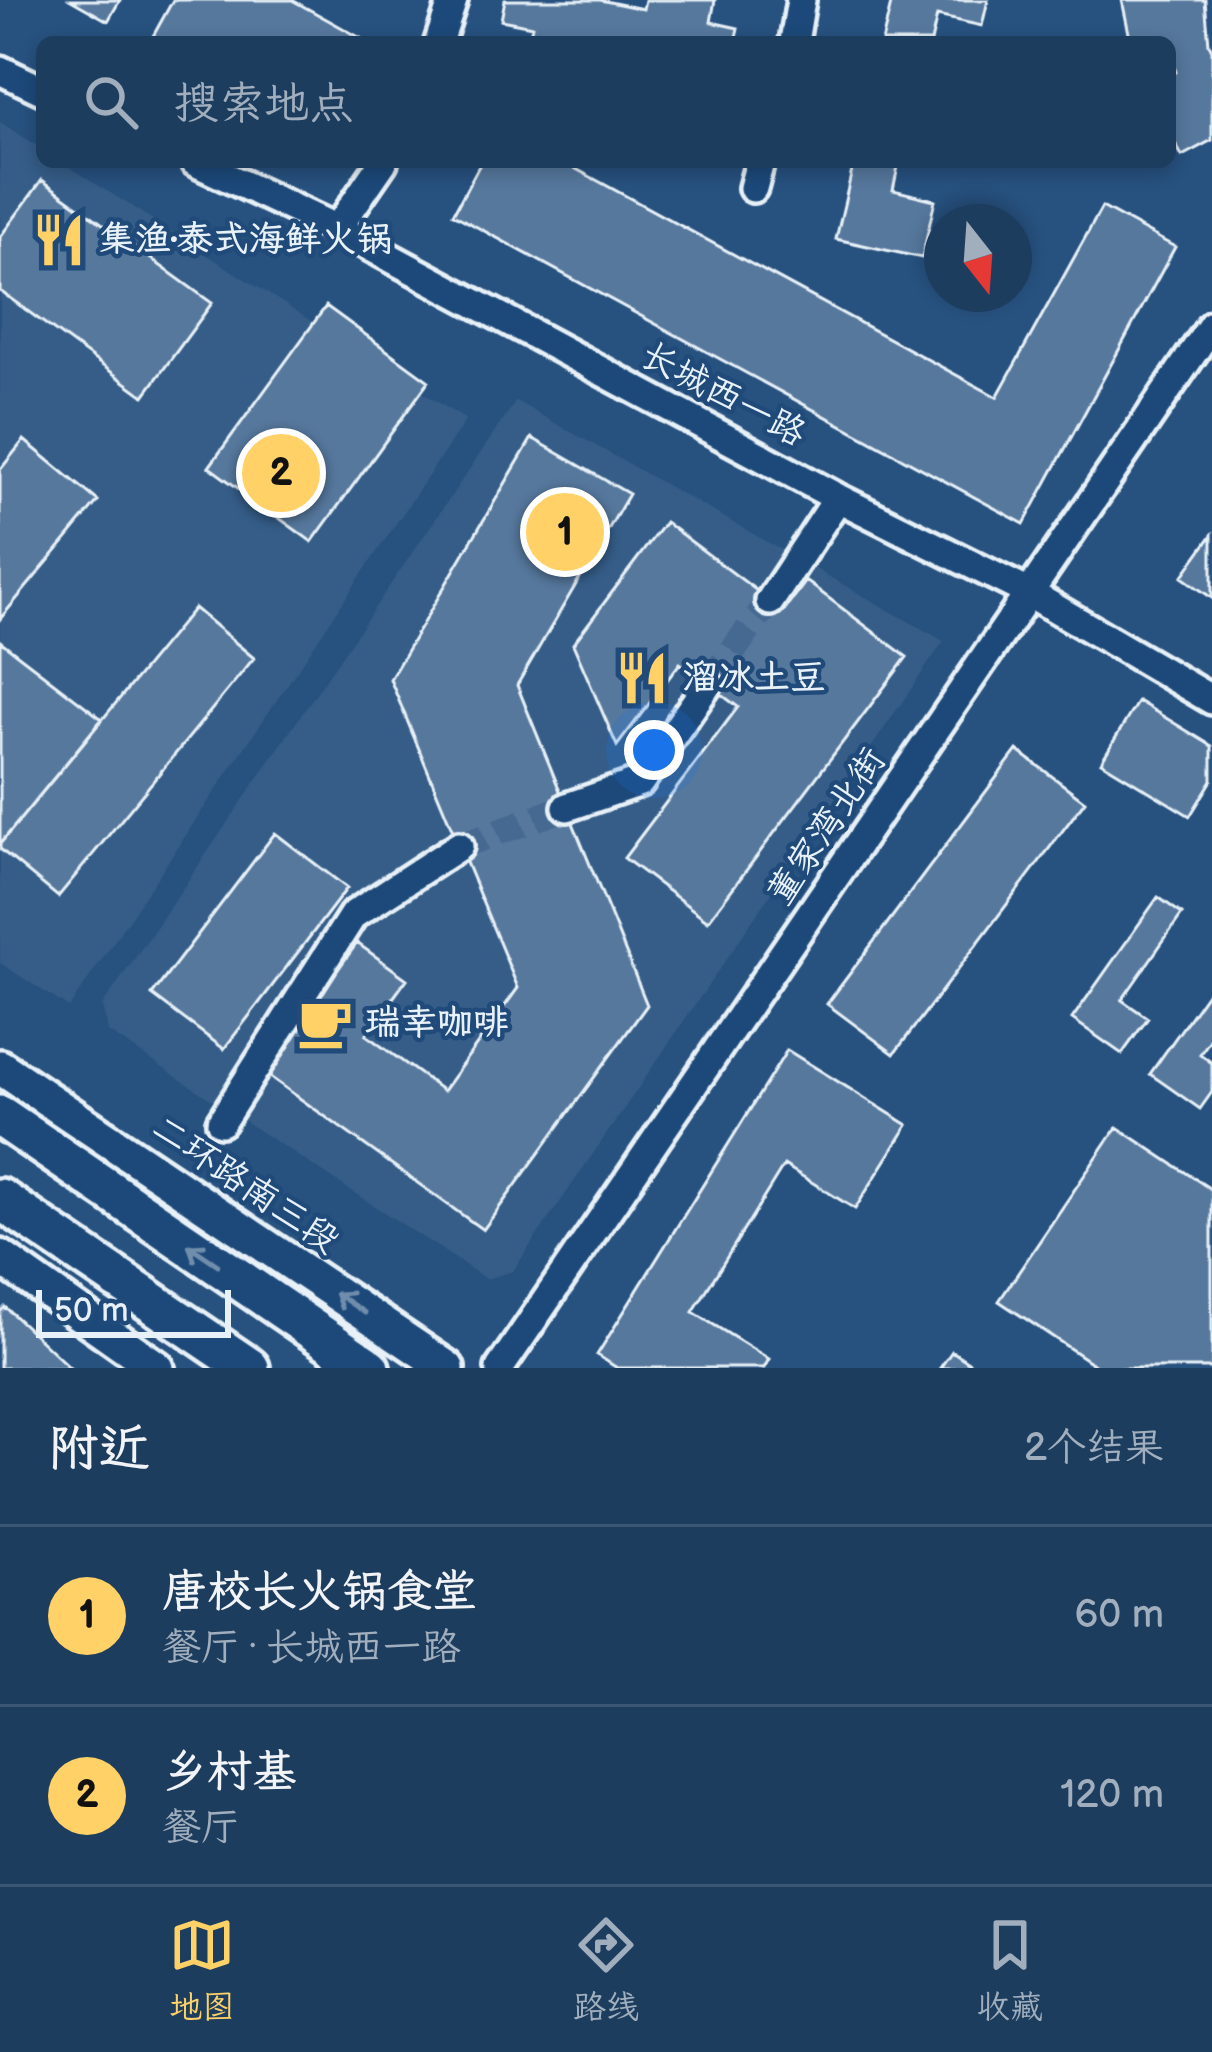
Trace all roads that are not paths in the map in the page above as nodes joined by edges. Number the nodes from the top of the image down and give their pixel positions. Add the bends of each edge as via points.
1 (453, 0) edge
2 (801, 0) edge
3 (441, 36) edge
4 (795, 36) edge
5 (0, 70) edge
6 (36, 87) edge
7 (208, 168) edge
8 (379, 168) edge
9 (337, 229) junction
10 (1212, 325) edge
11 (838, 498) junction
12 (1031, 594) junction
13 (770, 601) tunnel mouth
14 (708, 684) tunnel mouth
15 (1212, 700) edge
16 (567, 807) tunnel mouth
17 (459, 846) tunnel mouth
18 (0, 1067) edge
19 (0, 1116) edge
20 (221, 1122) dead end
21 (0, 1198) edge
22 (0, 1258) edge
23 (157, 1368) edge
24 (249, 1368) edge
25 (368, 1368) edge
26 (447, 1368) edge
27 (500, 1368) edge

1 - 3 street
2 - 4 street
5 - 6 street
7 - 9 street, 长城西一路
8 - 9 street
9 - 11 street, 长城西一路
10 - 12 street, 董家湾北街
11 - 12 street, 长城西一路
11 - 13 street
12 - 15 street, 长城西一路
12 - 27 street, 董家湾北街
14 - 16 street via 640,782
17 - 20 street via 353,915
26 -> 18 main road, 二环路南三段
25 -> 19 highway
21 - 24 highway
22 - 23 main road

